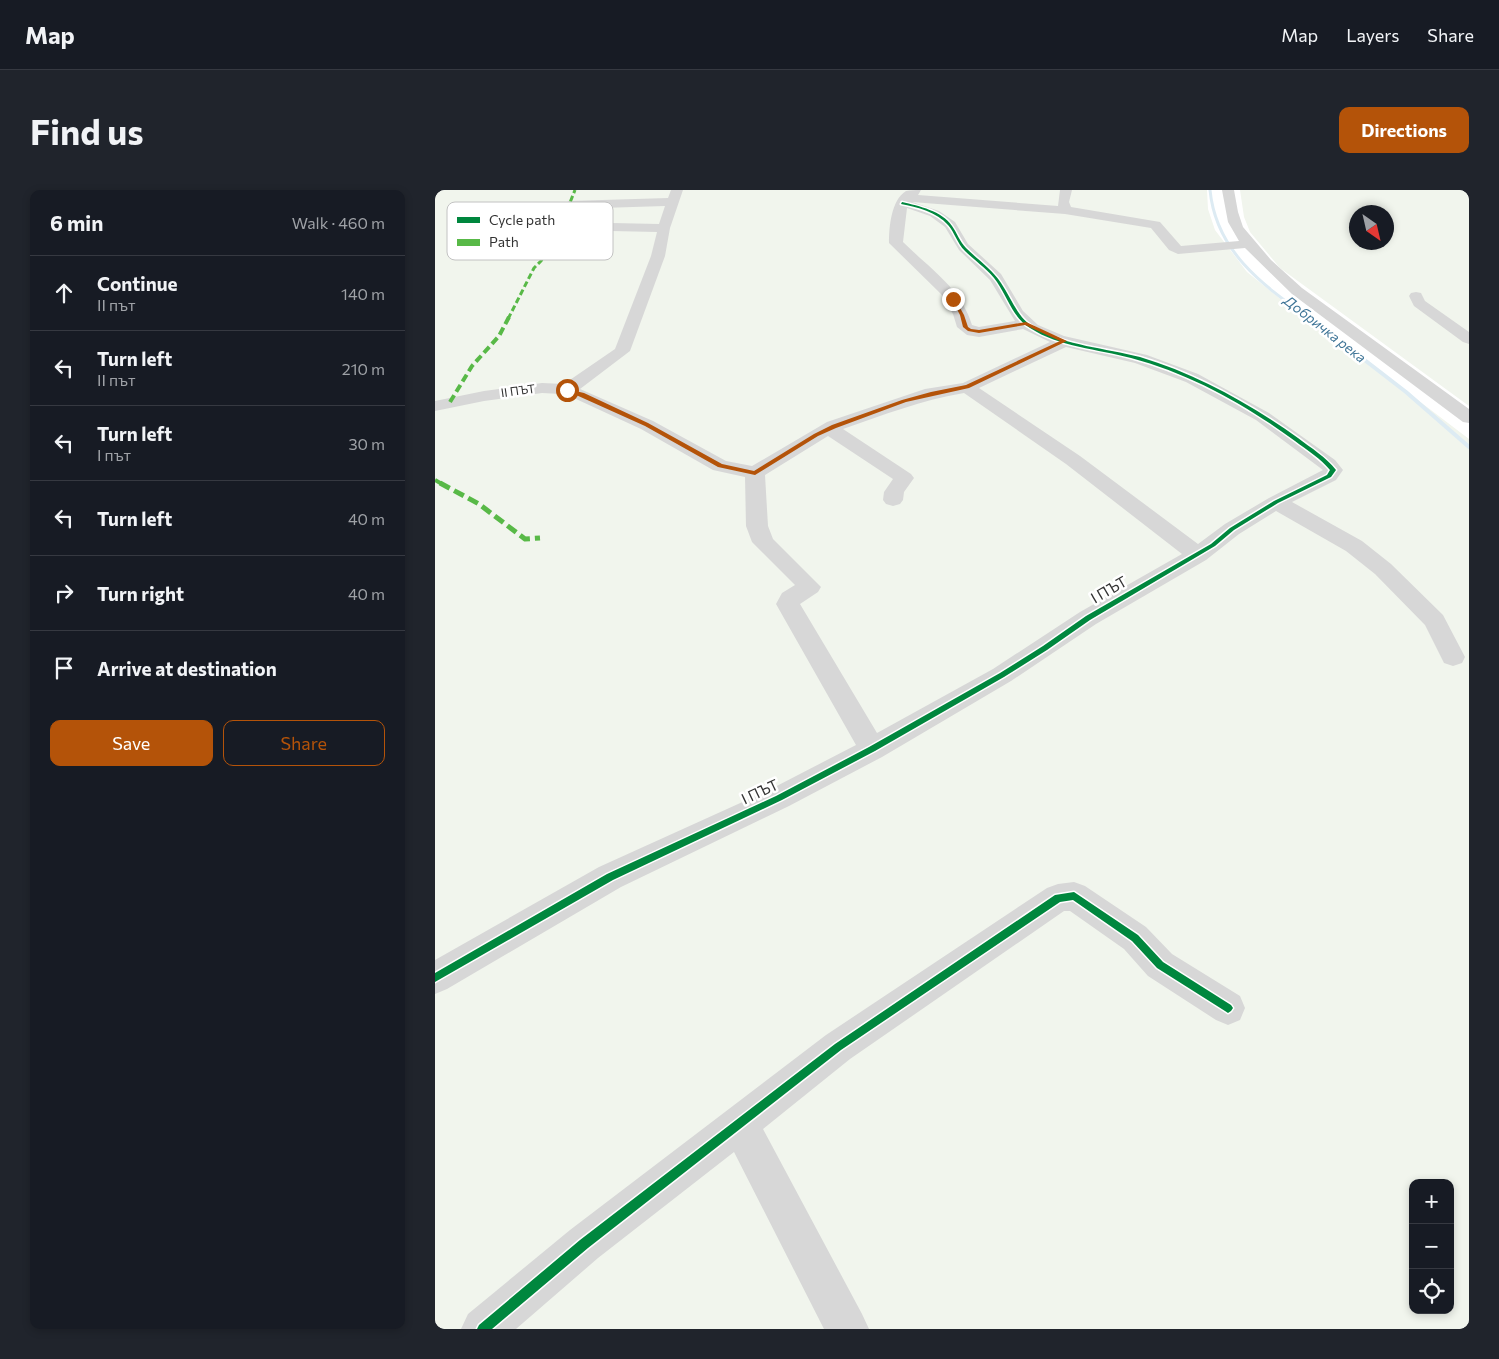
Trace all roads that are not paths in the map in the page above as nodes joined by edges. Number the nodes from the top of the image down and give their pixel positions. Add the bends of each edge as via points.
1 (1066, 190) edge
2 (1228, 190) edge
3 (675, 196) edge
4 (909, 197) edge
5 (596, 202) edge
6 (1065, 210) junction
7 (613, 227) edge
8 (664, 228) junction
9 (1241, 244) junction
10 (1416, 296) dead end
11 (1026, 324) junction
12 (1469, 339) edge
13 (1064, 341) junction
14 (967, 387) junction
15 (567, 390) junction
16 (435, 406) edge
17 (1469, 418) edge
18 (829, 429) junction
19 (755, 473) junction
20 (893, 500) dead end
21 (1276, 502) junction
22 (1198, 555) junction
23 (1453, 657) dead end
24 (872, 749) junction
25 (435, 978) edge
26 (1228, 1008) dead end
27 (739, 1123) junction
28 (483, 1329) edge
29 (847, 1329) edge

1 - 6 street
2 - 9 street
3 - 5 street
3 - 8 street
4 - 6 street
4 - 11 street, І ПЪТ via 949,225 959,242 988,268
4 - 11 street via 895,233 896,243 945,289 962,315 965,327 979,332
6 - 9 street via 1158,226 1167,241 1178,250
7 - 8 street
8 - 15 street via 658,256 622,351
9 - 17 street via 1297,291
10 - 12 street via 1419,303
11 - 13 street, І ПЪТ
13 - 14 street
13 - 21 street, І ПЪТ via 1127,355 1187,376 1275,423 1333,470 1329,476
14 - 18 street via 904,401
14 - 22 street via 1073,460
15 - 16 street, ІІ ПЪТ via 542,388
15 - 19 street, ІІ ПЪТ via 647,425 720,466
18 - 19 street
18 - 20 street via 904,478 894,492
19 - 24 street via 757,526 763,542 810,587 790,598 788,604
21 - 22 street, І ПЪТ
21 - 23 street via 1354,546 1383,569 1435,621
22 - 24 street, І ПЪТ via 1088,618 1002,675
24 - 25 street, І ПЪТ via 779,798 610,877
26 - 27 street via 1160,964 1135,938 1074,896 1058,898 838,1047
27 - 28 street via 584,1244
27 - 29 street

